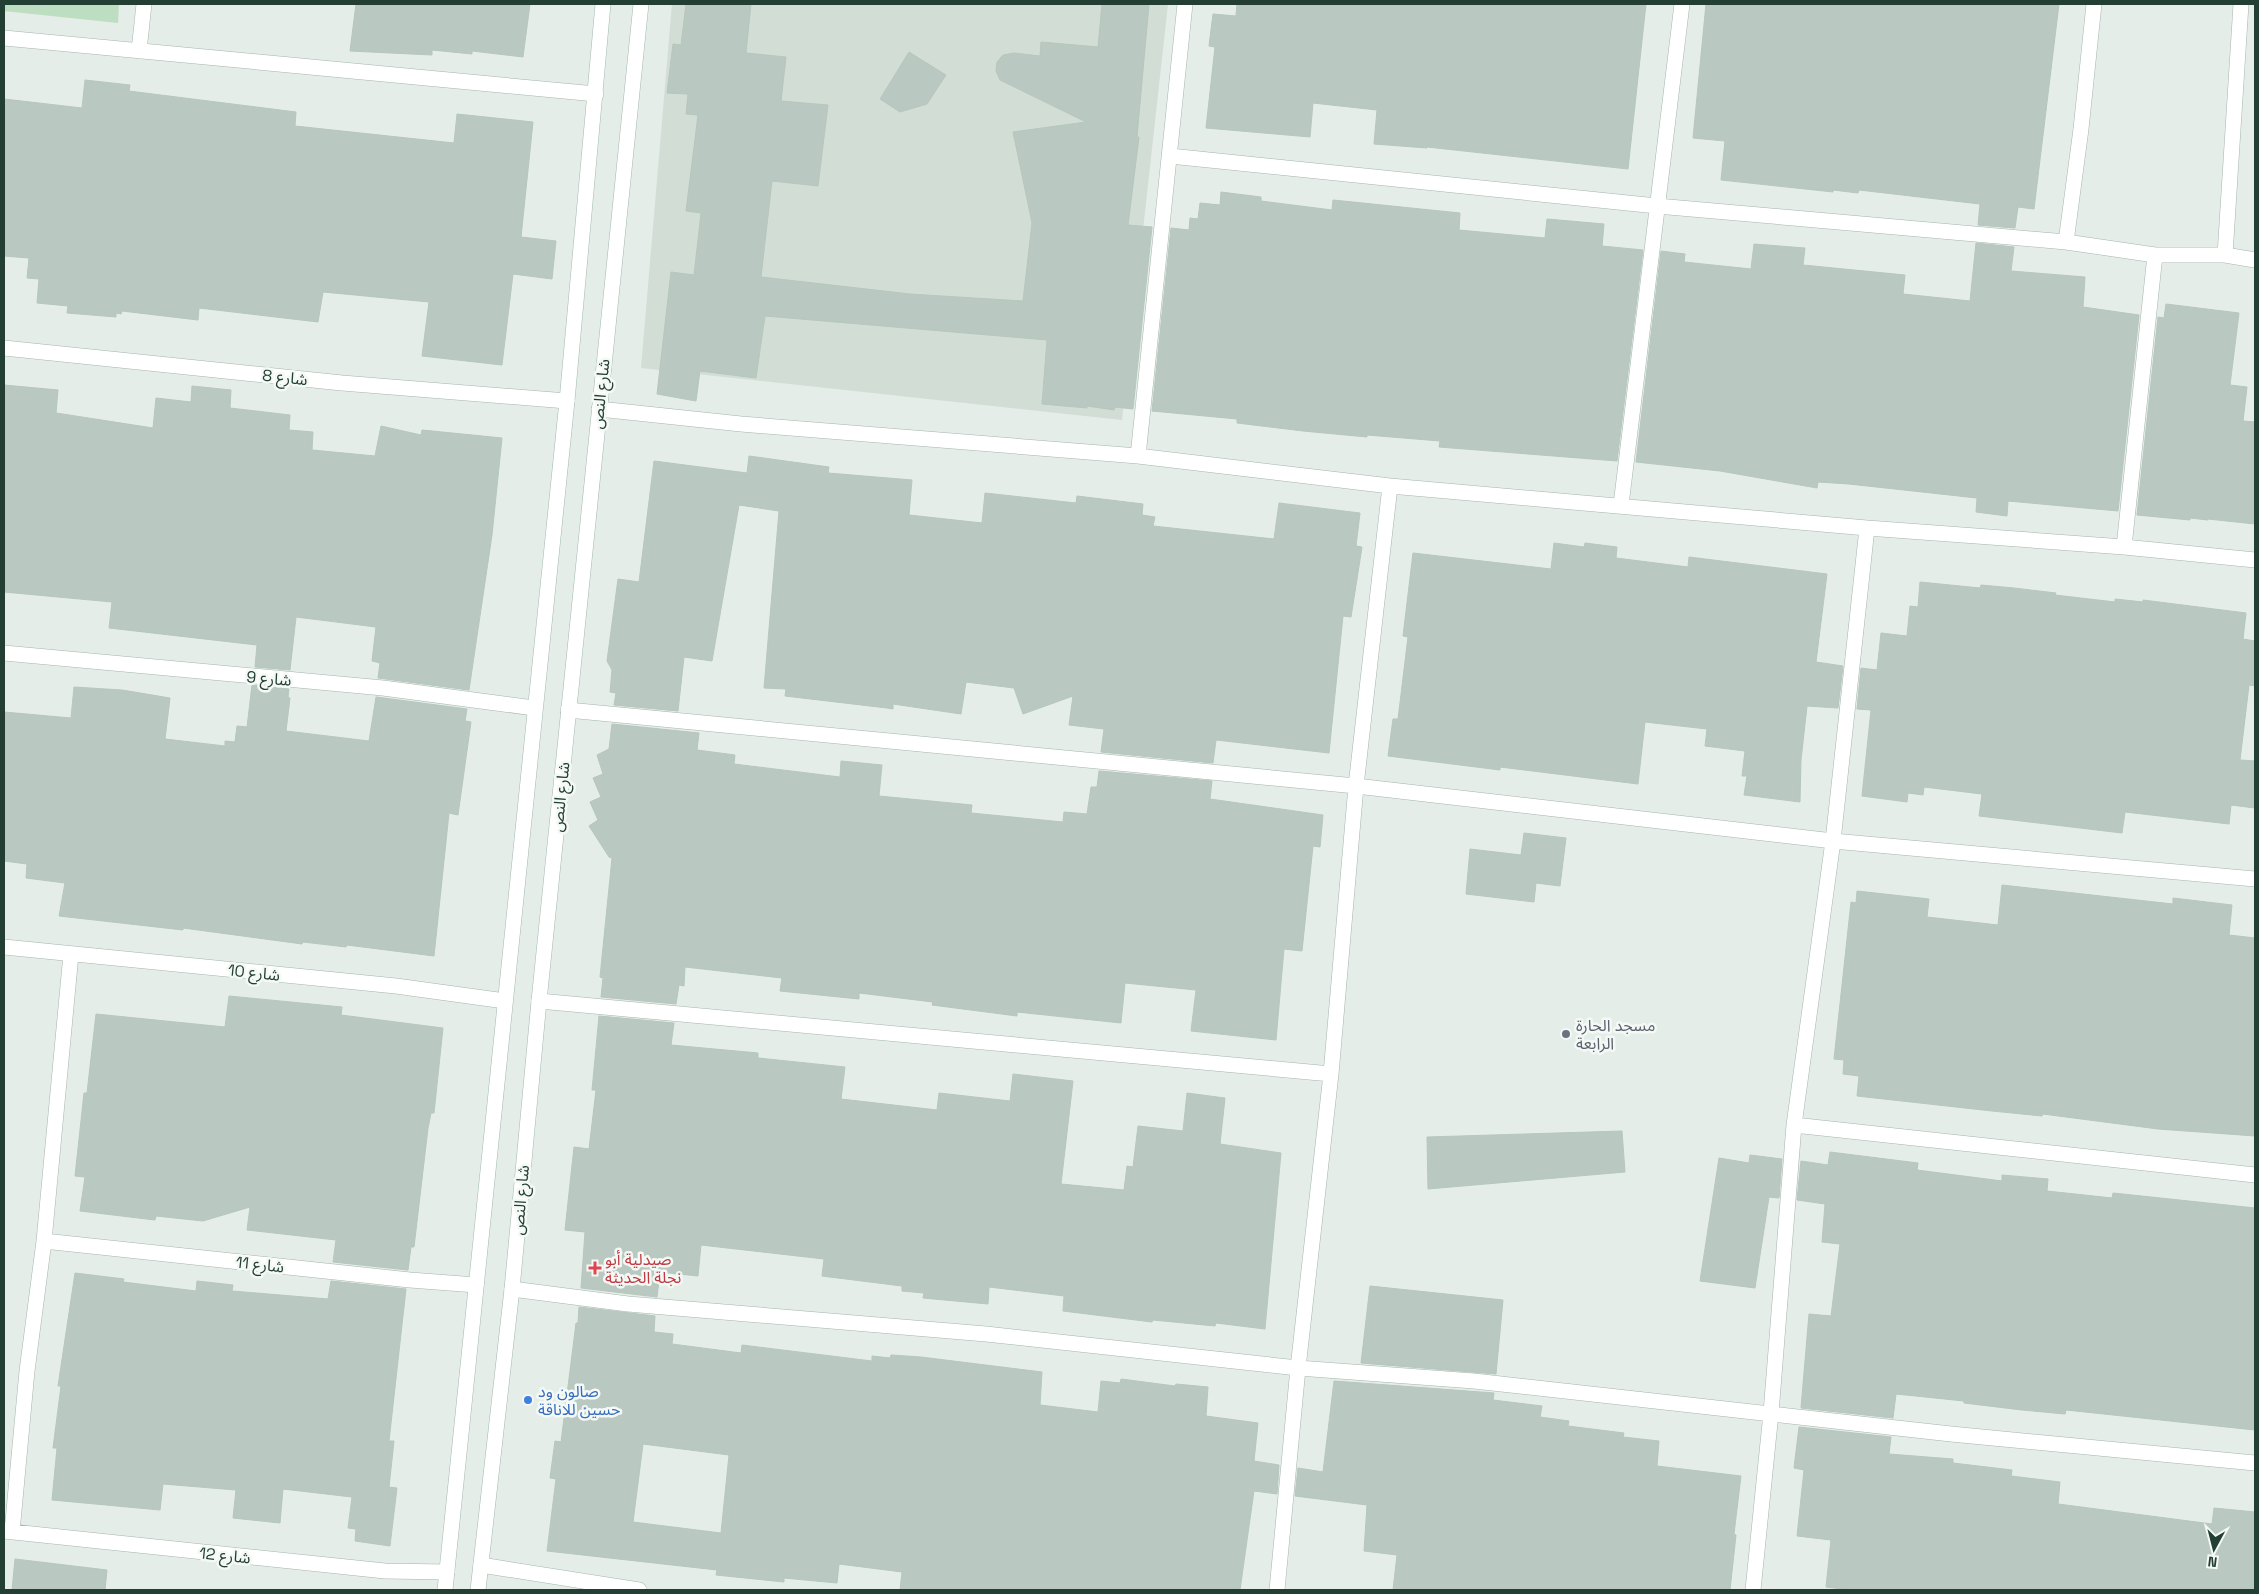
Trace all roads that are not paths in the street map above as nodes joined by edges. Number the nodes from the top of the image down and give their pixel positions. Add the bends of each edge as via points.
1 (144, 4) edge
2 (602, 4) edge
3 (641, 4) edge
4 (1185, 4) edge
5 (1682, 4) edge
6 (2094, 4) edge
7 (2241, 4) edge
8 (4, 38) edge
9 (139, 51) junction
10 (596, 94) junction
11 (1170, 156) junction
12 (1657, 206) junction
13 (2066, 242) junction
14 (2155, 254) junction
15 (2225, 255) junction
16 (2255, 260) edge
17 (4, 348) edge
18 (567, 401) junction
19 (598, 409) junction
20 (1138, 456) junction
21 (1390, 486) junction
22 (1621, 506) junction
23 (1867, 528) junction
24 (2124, 547) junction
25 (2255, 560) edge
26 (4, 654) edge
27 (534, 708) junction
28 (568, 710) junction
29 (1356, 786) junction
30 (1833, 841) junction
31 (2255, 879) edge
32 (4, 947) edge
33 (71, 954) junction
34 (504, 1001) junction
35 (539, 1001) junction
36 (1330, 1074) junction
37 (1794, 1125) junction
38 (2255, 1175) edge
39 (44, 1241) junction
40 (476, 1284) junction
41 (512, 1289) junction
42 (1298, 1368) junction
43 (1772, 1413) junction
44 (2255, 1463) edge
45 (8, 1531) edge
46 (480, 1565) junction
47 (447, 1572) junction
48 (445, 1590) edge
49 (478, 1590) edge
50 (639, 1590) edge
51 (1277, 1590) edge
52 (1753, 1590) edge

1 - 9 street
2 - 10 street, شارع النص
3 - 19 street, شارع النص
4 - 11 street
5 - 12 street
6 - 13 street
7 - 15 street
8 - 9 street
9 - 10 street
10 - 18 street, شارع النص
11 - 12 street
11 - 20 street
12 - 13 street
12 - 22 street
13 - 14 street
14 - 15 street
14 - 24 street
15 - 16 street
17 - 18 street, شارع 8 via 342,383
18 - 27 street, شارع النص
19 - 20 street via 751,425
19 - 28 street, شارع النص
20 - 21 street
21 - 22 street
21 - 29 street
22 - 23 street
23 - 24 street
23 - 30 street
24 - 25 street
26 - 27 street, شارع 9 via 373,687
27 - 34 street, شارع النص
28 - 29 street
28 - 35 street, شارع النص
29 - 30 street
29 - 36 street
30 - 31 street
30 - 37 street
32 - 33 street, شارع 10
33 - 34 street, شارع 10 via 396,986
33 - 39 street
34 - 40 street, شارع النص
35 - 36 street
35 - 41 street, شارع النص
36 - 42 street
37 - 38 street
37 - 43 street
39 - 40 street, شارع 11 via 410,1280
39 - 45 street
40 - 47 street, شارع النص
41 - 42 street via 628,1304 986,1334
41 - 46 street, شارع النص
42 - 43 street via 1474,1381
42 - 51 street
43 - 44 street
43 - 52 street
45 - 47 street, شارع 12 via 386,1571
46 - 49 street, شارع النص
46 - 50 street
47 - 48 street, شارع النص

